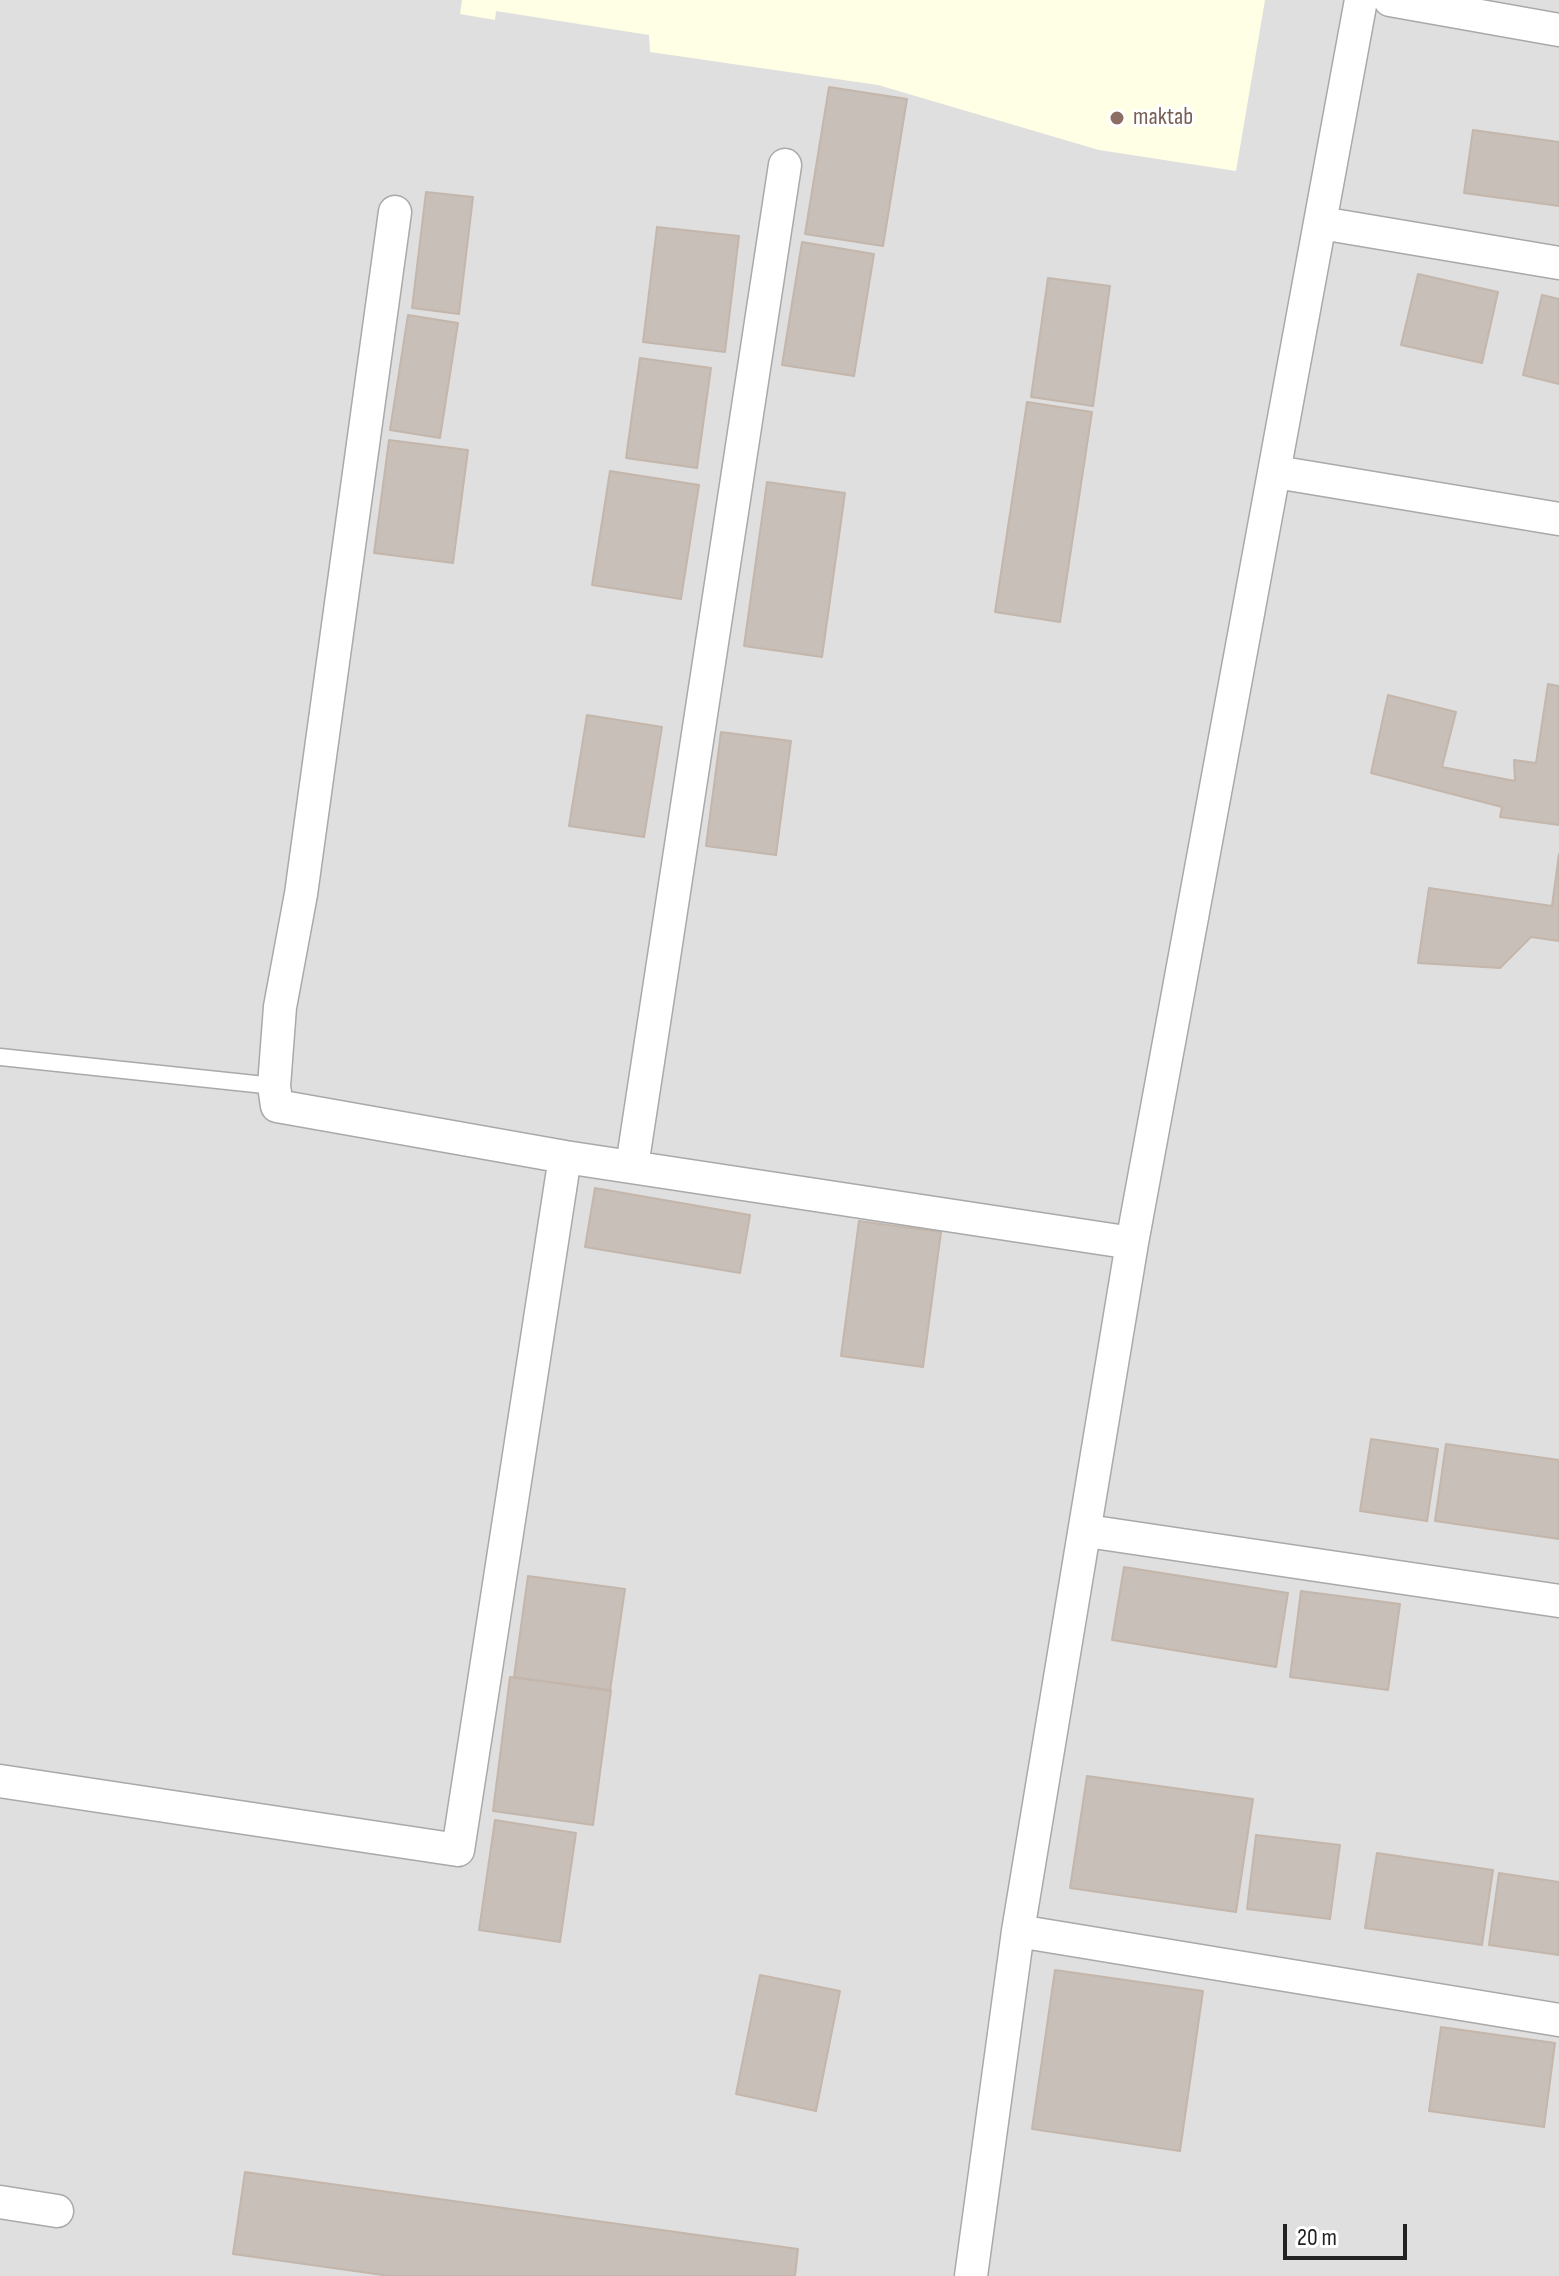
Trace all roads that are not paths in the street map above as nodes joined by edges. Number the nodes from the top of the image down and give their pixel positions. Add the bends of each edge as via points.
1 (1361, 0) edge
2 (1390, 0) edge
3 (1559, 30) edge
4 (785, 165) dead end
5 (395, 212) dead end
6 (1321, 223) junction
7 (1559, 263) edge
8 (1276, 472) junction
9 (1559, 519) edge
10 (0, 1057) edge
11 (274, 1086) junction
12 (565, 1157) junction
13 (632, 1166) junction
14 (1132, 1243) junction
15 (1087, 1531) junction
16 (1559, 1601) edge
17 (0, 1781) edge
18 (1018, 1931) junction
19 (1559, 2020) edge
20 (0, 2202) edge
21 (57, 2211) dead end
22 (971, 2276) edge

1 - 6 street
2 - 3 street
4 - 13 street
5 - 11 street via 301,894 280,1007
6 - 7 street
6 - 8 street
8 - 9 street
8 - 14 street
10 - 11 lane
11 - 12 street via 277,1106
12 - 13 street
12 - 17 street via 458,1850
13 - 14 street
14 - 15 street
15 - 16 street
15 - 18 street
18 - 19 street
18 - 22 street
20 - 21 street

